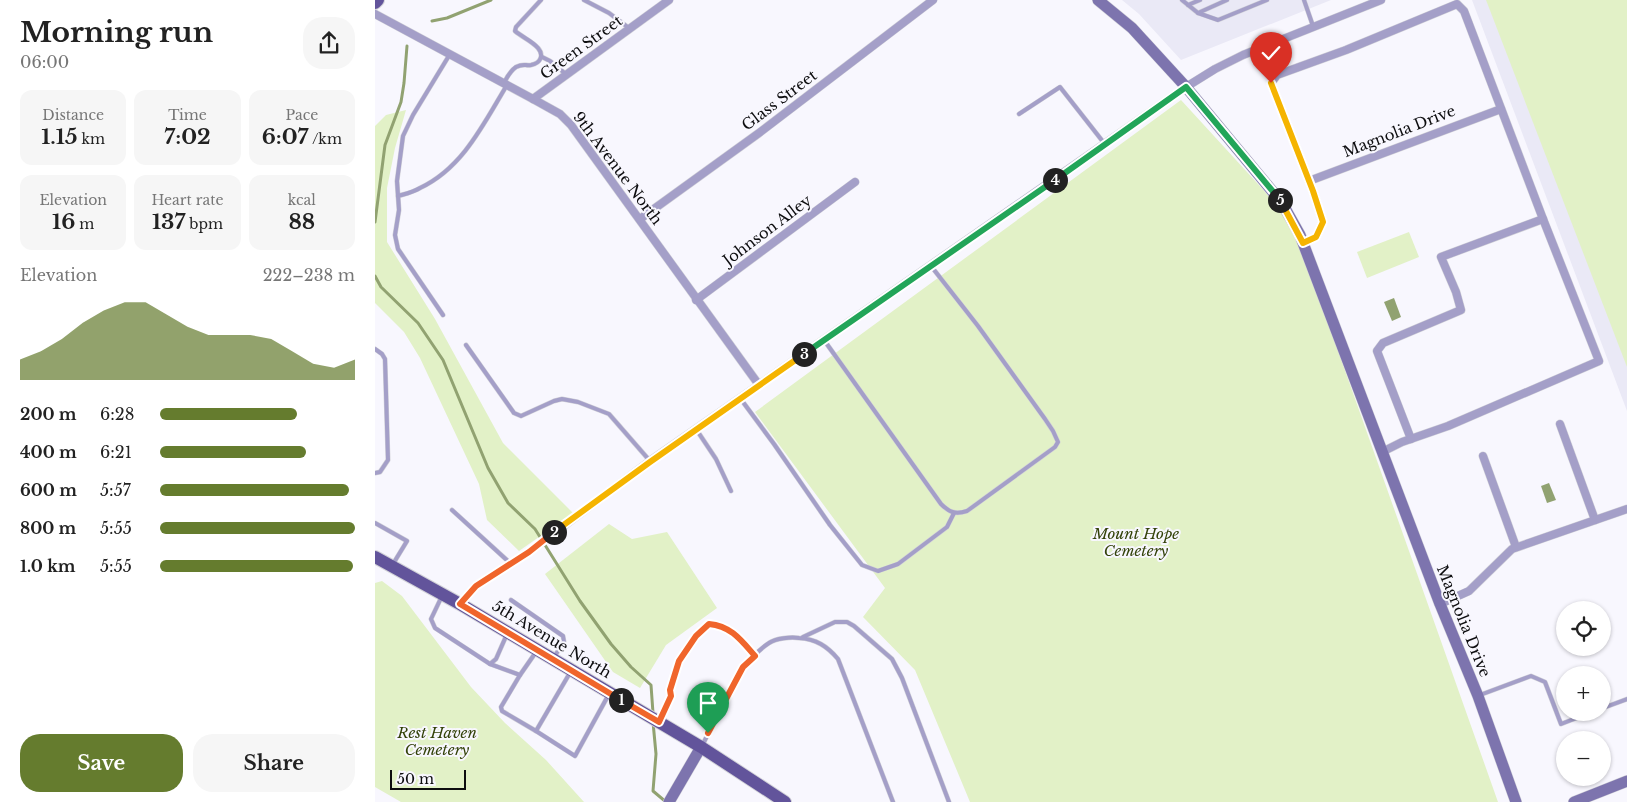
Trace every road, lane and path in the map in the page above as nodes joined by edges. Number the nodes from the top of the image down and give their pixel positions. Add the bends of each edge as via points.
1 (378, 0) edge
2 (541, 0) edge
3 (585, 0) edge
4 (669, 0) edge
5 (933, 0) edge
6 (1182, 0) edge
7 (1199, 0) edge
8 (1227, 0) edge
9 (1267, 0) edge
10 (1304, 0) edge
11 (1381, 0) edge
12 (1104, 1) edge
13 (375, 3) edge
14 (1188, 5) junction
15 (1198, 13) junction
16 (375, 14) edge
17 (1313, 27) junction
18 (630, 29) junction
19 (450, 54) junction
20 (542, 57) junction
21 (567, 74) junction
22 (506, 84) junction
23 (1186, 87) junction
24 (533, 99) junction
25 (1501, 109) junction
26 (1019, 114) dead end
27 (1105, 145) junction
28 (1309, 181) junction
29 (855, 182) dead end
30 (398, 196) junction
31 (639, 219) junction
32 (1543, 219) junction
33 (1303, 243) junction
34 (931, 266) junction
35 (697, 300) junction
36 (443, 315) dead end
37 (824, 340) junction
38 (466, 345) dead end
39 (375, 349) edge
40 (759, 385) junction
41 (740, 398) junction
42 (1560, 424) dead end
43 (696, 429) junction
44 (1411, 439) junction
45 (1383, 452) junction
46 (1483, 456) dead end
47 (650, 462) junction
48 (375, 473) edge
49 (731, 491) dead end
50 (1627, 509) edge
51 (452, 510) dead end
52 (954, 513) junction
53 (1595, 520) junction
54 (375, 523) edge
55 (1516, 547) junction
56 (376, 558) edge
57 (510, 562) junction
58 (392, 566) junction
59 (443, 594) junction
60 (511, 600) dead end
61 (460, 604) junction
62 (1441, 604) junction
63 (508, 632) junction
64 (801, 638) junction
65 (538, 650) junction
66 (755, 656) junction
67 (553, 659) junction
68 (491, 664) junction
69 (571, 670) junction
70 (520, 675) junction
71 (609, 693) junction
72 (1478, 696) junction
73 (1627, 699) edge
74 (1611, 705) edge
75 (1556, 711) edge
76 (659, 722) junction
77 (536, 731) junction
78 (701, 747) junction
79 (1627, 781) edge
80 (669, 802) edge
81 (785, 802) edge
82 (893, 802) edge
83 (949, 802) edge
84 (1516, 802) edge
85 (1574, 802) edge

1 - 13 main road
2 - 20 lane via 515,31 537,46
3 - 18 lane via 616,17
4 - 18 street, Green Street
5 - 31 street, Glass Street via 759,133
6 - 14 lane
7 - 14 lane
8 - 15 lane
9 - 15 lane via 1218,20
10 - 17 lane
11 - 17 street
12 - 23 street, Magnolia Drive
14 - 15 lane
16 - 19 street, 9th Avenue North
17 - 23 street via 1243,54
18 - 21 street, Green Street
19 - 22 street, 9th Avenue North
19 - 30 lane via 403,136
20 - 21 lane
20 - 22 lane via 531,65 514,68
21 - 24 street, Green Street
22 - 24 street, 9th Avenue North
22 - 30 lane via 463,155 420,189
23 - 27 street
23 - 33 street, Magnolia Drive via 1282,203
24 - 31 street, 9th Avenue North via 560,114 571,125
25 - 28 street, Magnolia Drive
25 - 28 street via 1464,11 1457,4 1277,75 1271,83
25 - 32 street
26 - 27 lane via 1060,87
27 - 34 street
28 - 33 street via 1323,222 1316,237
29 - 35 street, Johnson Alley
30 - 36 lane via 395,235 398,249
31 - 35 street, 9th Avenue North
32 - 44 street via 1441,257 1461,310 1383,343 1377,352
32 - 44 street via 1599,361
33 - 45 street, Magnolia Drive
34 - 37 street
34 - 52 lane via 978,326 1058,442 967,511
35 - 40 street, 9th Avenue North
37 - 40 street
37 - 52 lane via 941,504
38 - 47 lane via 514,413 521,416 554,401 578,402 609,414
39 - 48 lane via 385,359 388,460 380,472
40 - 41 street
41 - 43 street
41 - 52 lane via 829,525 862,565 878,571 898,564 947,527
42 - 53 street
43 - 47 street
43 - 49 lane via 716,459
44 - 45 street
45 - 62 street, Magnolia Drive
46 - 55 street
47 - 57 street via 529,552
50 - 53 street
51 - 57 lane
53 - 55 street
54 - 58 lane via 407,541
55 - 62 street via 1469,591
56 - 58 main road, 5th Avenue North
57 - 61 street via 476,586
58 - 59 main road, 5th Avenue North
59 - 61 main road, 5th Avenue North
59 - 68 lane via 431,619 435,628
60 - 67 lane via 563,636 564,642
61 - 63 main road, 5th Avenue North
62 - 72 street, Magnolia Drive
63 - 65 main road, 5th Avenue North
63 - 68 lane
64 - 66 lane via 771,642
64 - 82 lane via 823,645 838,659
64 - 83 lane via 835,622 847,622 892,659
65 - 67 main road, 5th Avenue North
65 - 70 lane
66 - 76 lane via 739,638 721,625 709,624 696,636 679,661 671,696
66 - 78 lane via 743,667
67 - 69 main road, 5th Avenue North
68 - 70 lane
69 - 71 main road, 5th Avenue North
69 - 77 lane
70 - 77 lane via 501,707 502,711
71 - 76 main road, 5th Avenue North
71 - 77 lane via 575,756
72 - 75 lane via 1531,676 1545,682
72 - 84 street, Magnolia Drive
73 - 74 lane
76 - 78 main road, 5th Avenue North
78 - 80 street
78 - 81 main road, 5th Avenue North
79 - 85 street

